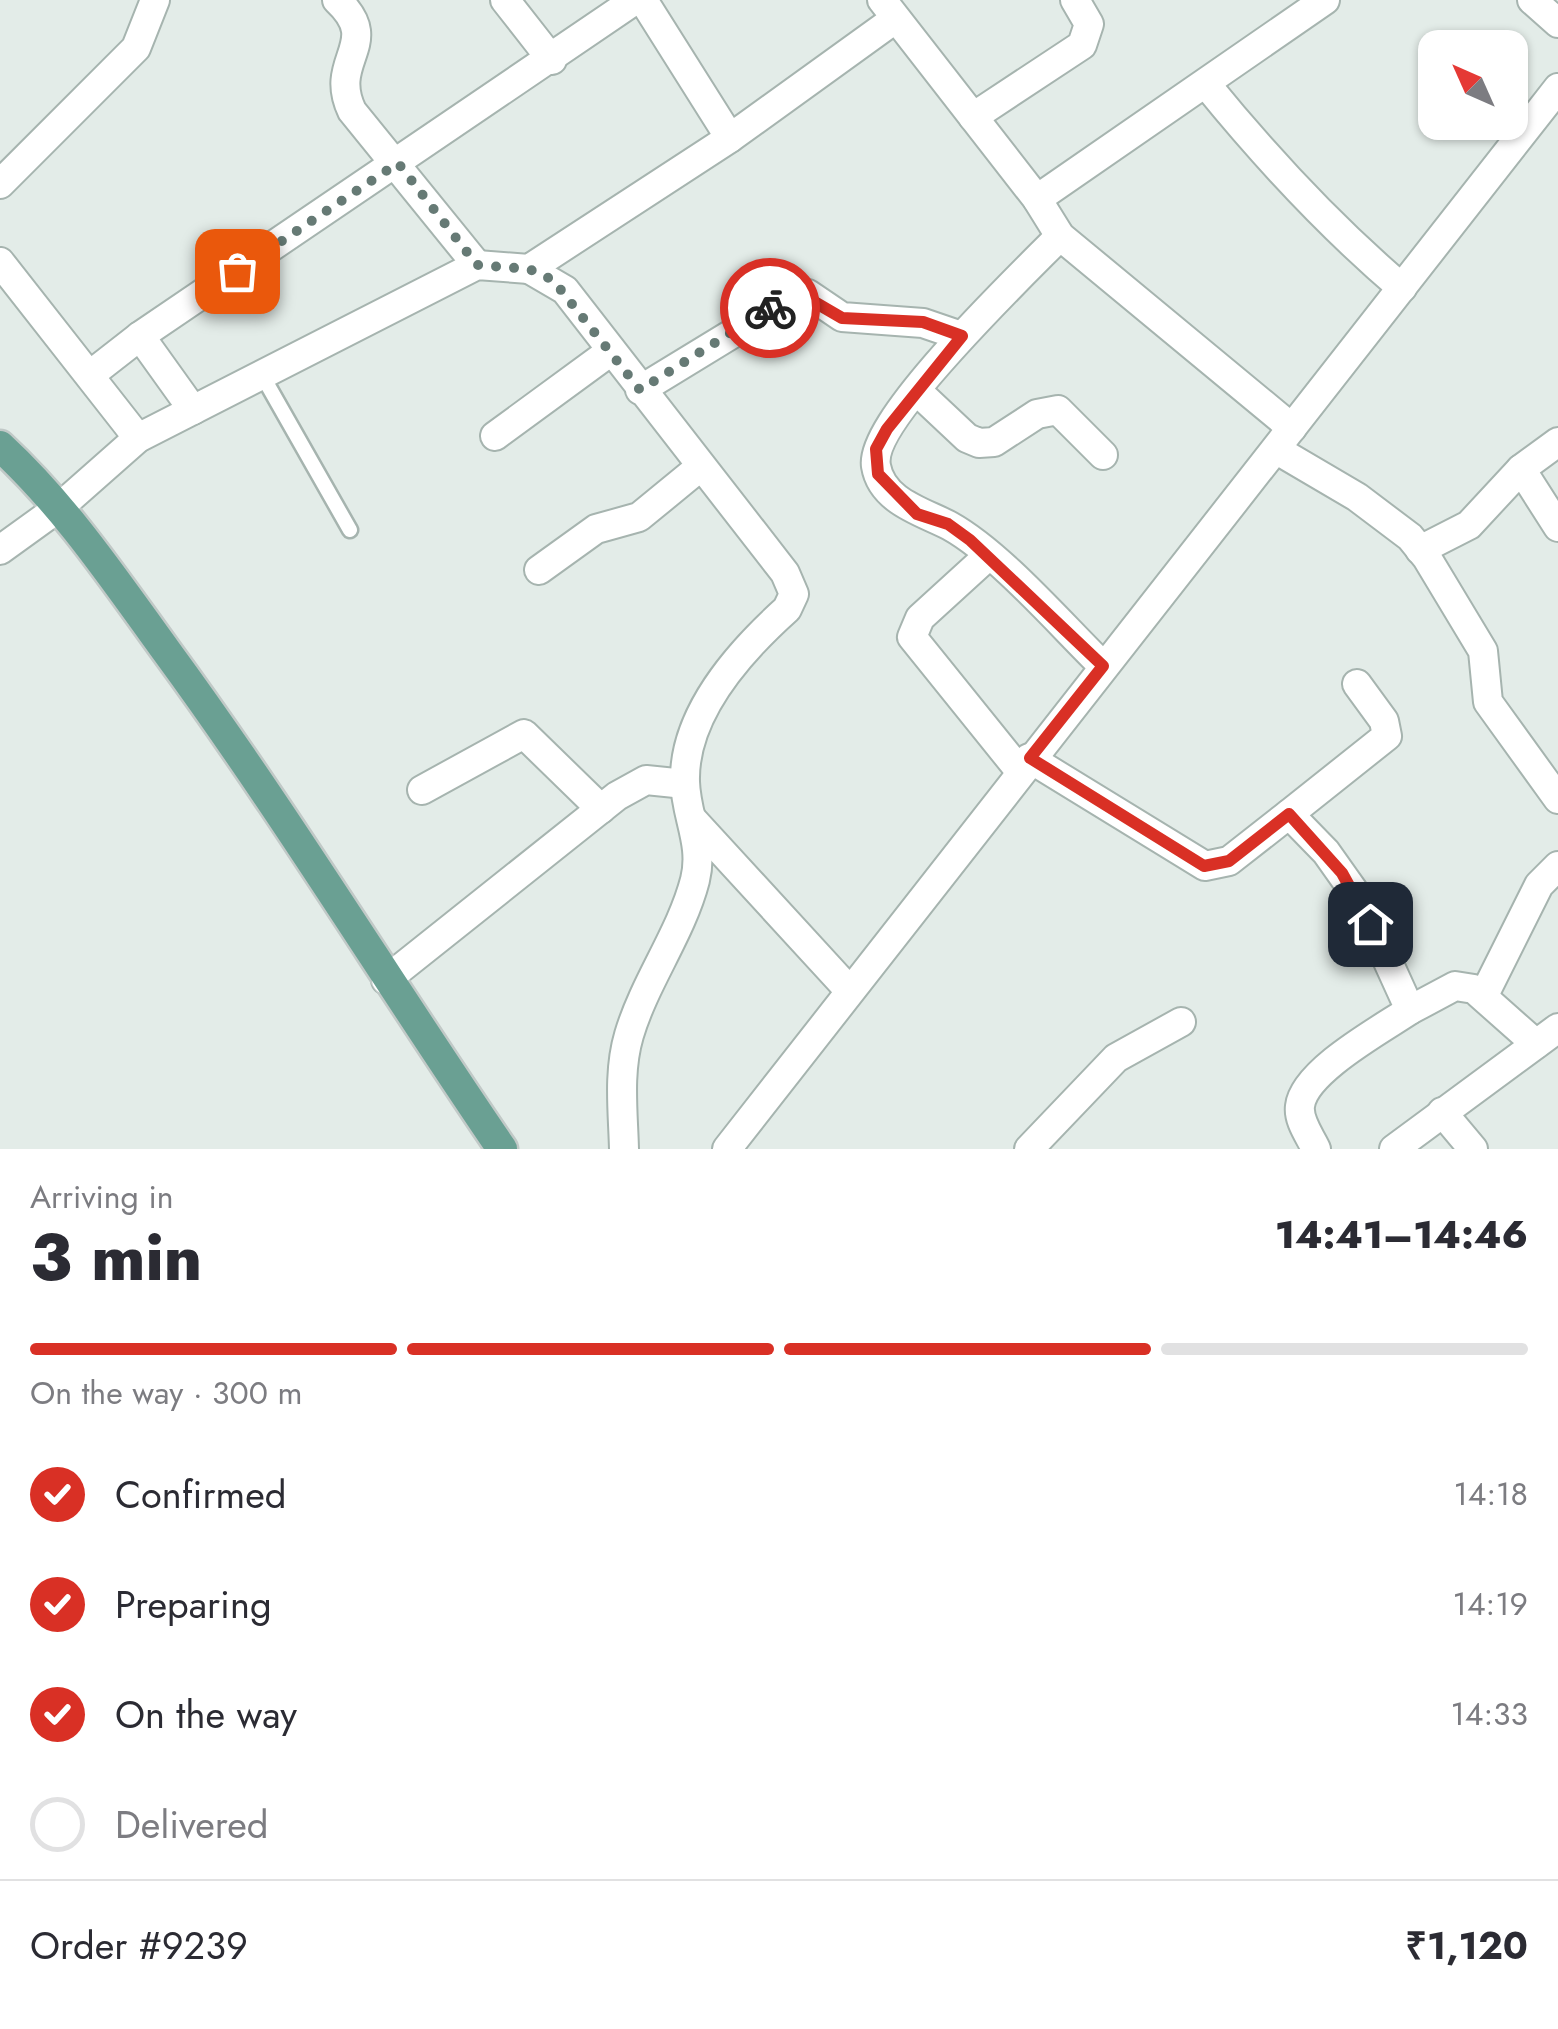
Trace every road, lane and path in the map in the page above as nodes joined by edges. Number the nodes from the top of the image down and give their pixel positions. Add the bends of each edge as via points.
1 (156, 0) edge
2 (337, 0) edge
3 (505, 0) edge
4 (639, 0) edge
5 (1075, 0) edge
6 (1325, 0) edge
7 (1532, 0) edge
8 (889, 10) edge
9 (1558, 22) edge
10 (552, 60) junction
11 (1206, 84) junction
12 (1556, 95) edge
13 (973, 118) junction
14 (730, 138) junction
15 (398, 163) junction
16 (0, 184) edge
17 (1037, 199) junction
18 (1060, 236) junction
19 (0, 262) edge
20 (477, 265) junction
21 (529, 269) junction
22 (1402, 288) junction
23 (140, 336) junction
24 (962, 336) junction
25 (611, 352) junction
26 (90, 375) junction
27 (262, 375) junction
28 (640, 390) junction
29 (917, 392) junction
30 (193, 410) junction
31 (496, 436) dead end
32 (138, 438) junction
33 (1285, 439) junction
34 (1558, 442) edge
35 (0, 446) edge
36 (1102, 455) dead end
37 (700, 467) junction
38 (1521, 469) junction
39 (61, 506) junction
40 (1558, 527) edge
41 (350, 530) dead end
42 (0, 550) edge
43 (1420, 550) junction
44 (988, 556) junction
45 (540, 570) dead end
46 (1103, 666) junction
47 (1357, 684) dead end
48 (1025, 765) junction
49 (685, 784) junction
50 (422, 790) dead end
51 (1558, 799) edge
52 (600, 809) junction
53 (1289, 814) junction
54 (691, 818) junction
55 (1558, 866) edge
56 (386, 980) junction
57 (850, 990) junction
58 (1484, 995) junction
59 (1410, 1010) junction
60 (1181, 1022) dead end
61 (1547, 1036) edge
62 (1442, 1112) junction
63 (502, 1149) edge
64 (624, 1149) edge
65 (726, 1149) edge
66 (1029, 1149) edge
67 (1316, 1149) edge
68 (1394, 1149) edge
69 (1473, 1149) edge

1 - 16 street via 136,48
2 - 15 street via 357,31 344,94
3 - 10 street
4 - 10 street
4 - 14 street
5 - 13 street via 1089,24 1082,44
6 - 11 street
7 - 9 street
8 - 13 street
8 - 14 street
10 - 15 street
11 - 17 street
11 - 22 street via 1279,173
12 - 22 street
13 - 17 street
14 - 21 street
15 - 20 street
15 - 23 street
17 - 18 street
18 - 24 street
18 - 33 street
19 - 26 street
20 - 21 street
20 - 27 street
21 - 25 street via 564,290
22 - 33 street
23 - 26 street
23 - 30 street
24 - 28 street via 923,322 842,318 799,293
24 - 29 street
25 - 28 street
25 - 31 street
26 - 32 street
27 - 30 street
27 - 41 lane
28 - 37 street
29 - 36 street via 979,443 1058,410
29 - 44 street via 876,449 878,474 917,514 948,524
30 - 32 street
32 - 39 street
33 - 43 street
33 - 46 street
34 - 38 street
35 - 39 main road
37 - 45 street via 639,517 596,528
37 - 49 street via 785,573 794,594 704,707 687,752
38 - 40 street
38 - 43 street via 1468,525
39 - 42 street
39 - 56 main road via 227,734
43 - 51 street via 1483,652 1488,702
44 - 46 street
44 - 48 street via 920,618 912,636
46 - 48 street
47 - 53 street via 1384,720 1387,736
48 - 53 street via 1204,866 1229,861
48 - 57 street
49 - 52 street via 646,780
49 - 54 street
50 - 52 street via 524,734
52 - 56 street
53 - 59 street via 1351,886
54 - 57 street
54 - 64 street via 700,854 694,884 635,1016 624,1057
55 - 58 street via 1539,885
56 - 63 main road
57 - 65 street
58 - 59 street via 1455,986
58 - 61 street
59 - 67 street via 1308,1086 1301,1119
60 - 66 street via 1116,1058
61 - 62 street
62 - 68 street
62 - 69 street

